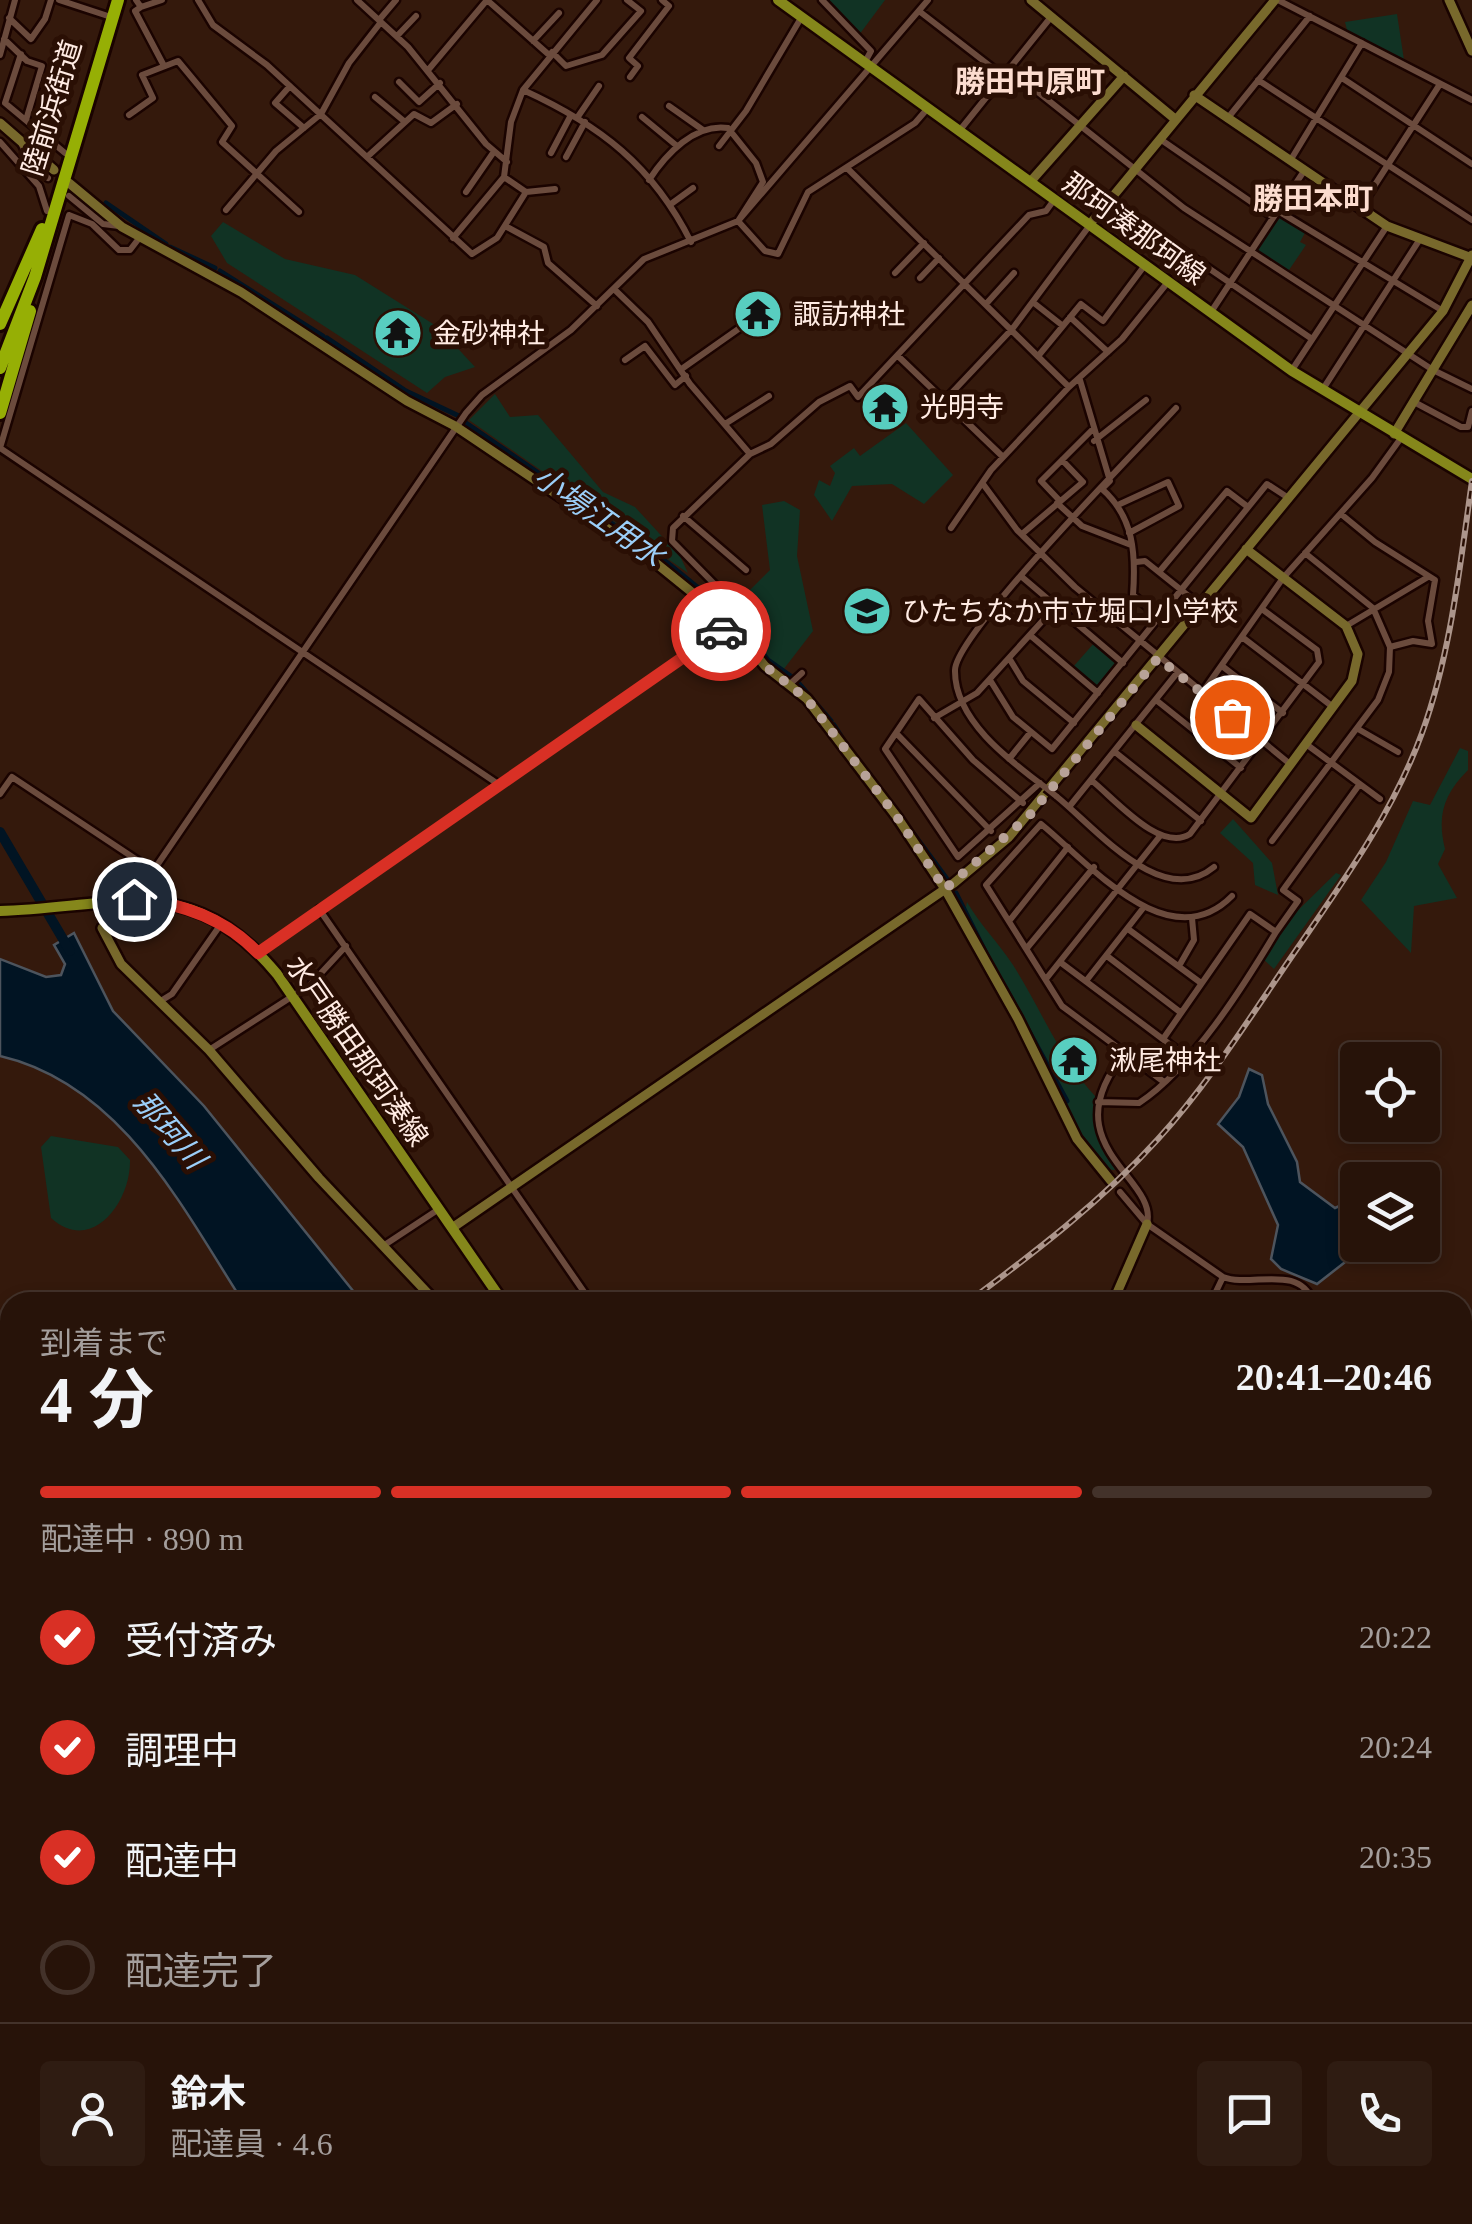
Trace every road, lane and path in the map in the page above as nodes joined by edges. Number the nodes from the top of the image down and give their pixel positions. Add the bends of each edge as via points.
1 (15, 0) edge
2 (55, 0) edge
3 (114, 0) edge
4 (162, 0) edge
5 (198, 0) edge
6 (357, 0) edge
7 (396, 0) edge
8 (487, 0) edge
9 (596, 0) edge
10 (627, 0) edge
11 (662, 0) edge
12 (778, 0) edge
13 (822, 0) edge
14 (928, 0) edge
15 (1031, 0) edge
16 (1276, 0) edge
17 (1449, 0) edge
18 (139, 3) edge
19 (920, 11) junction
20 (559, 13) dead end
21 (109, 16) junction
22 (416, 16) dead end
23 (1310, 16) junction
24 (802, 17) junction
25 (1051, 17) junction
26 (10, 18) junction
27 (380, 21) junction
28 (397, 36) junction
29 (4, 38) junction
30 (533, 41) junction
31 (1362, 43) junction
32 (1472, 51) edge
33 (21, 54) junction
34 (550, 54) junction
35 (0, 56) edge
36 (163, 64) junction
37 (869, 65) junction
38 (1009, 69) junction
39 (429, 70) junction
40 (1003, 76) junction
41 (1124, 76) junction
42 (630, 78) dead end
43 (1342, 78) junction
44 (1258, 80) junction
45 (398, 82) dead end
46 (440, 83) junction
47 (1440, 84) junction
48 (290, 86) junction
49 (599, 86) dead end
50 (523, 90) junction
51 (1194, 96) junction
52 (375, 98) dead end
53 (1472, 100) edge
54 (456, 104) junction
55 (670, 106) dead end
56 (928, 107) junction
57 (321, 114) junction
58 (129, 115) dead end
59 (574, 116) junction
60 (642, 118) dead end
61 (1175, 118) junction
62 (1316, 119) junction
63 (26, 120) junction
64 (1227, 120) junction
65 (405, 122) junction
66 (586, 122) junction
67 (0, 123) edge
68 (1078, 124) junction
69 (1412, 125) junction
70 (304, 128) junction
71 (703, 130) junction
72 (960, 130) junction
73 (9, 131) junction
74 (731, 132) junction
75 (1160, 139) junction
76 (0, 142) edge
77 (677, 146) junction
78 (719, 146) dead end
79 (64, 153) junction
80 (493, 153) junction
81 (551, 153) dead end
82 (367, 157) junction
83 (566, 157) dead end
84 (507, 162) junction
85 (1290, 162) junction
86 (1472, 164) edge
87 (1388, 165) junction
88 (846, 168) junction
89 (1134, 170) junction
90 (1304, 171) junction
91 (51, 174) dead end
92 (256, 174) junction
93 (504, 177) junction
94 (649, 180) junction
95 (1031, 181) junction
96 (69, 183) dead end
97 (693, 188) dead end
98 (555, 189) dead end
99 (466, 192) dead end
100 (526, 192) junction
101 (68, 196) dead end
102 (1055, 199) junction
103 (1109, 200) junction
104 (670, 204) junction
105 (1360, 208) junction
106 (226, 210) dead end
107 (299, 212) dead end
108 (1276, 214) junction
109 (1472, 220) edge
110 (47, 221) junction
111 (738, 221) junction
112 (1090, 224) junction
113 (120, 226) junction
114 (1388, 226) junction
115 (506, 227) junction
116 (140, 237) junction
117 (453, 238) junction
118 (1420, 239) junction
119 (692, 242) junction
120 (924, 243) junction
121 (1251, 252) junction
122 (1472, 257) edge
123 (939, 258) junction
124 (1363, 262) junction
125 (1144, 265) junction
126 (895, 272) dead end
127 (1014, 273) dead end
128 (920, 278) dead end
129 (1393, 280) junction
130 (1168, 282) junction
131 (966, 284) junction
132 (1230, 284) junction
133 (614, 289) junction
134 (1034, 303) junction
135 (986, 304) junction
136 (1472, 305) edge
137 (597, 306) junction
138 (1334, 307) junction
139 (1442, 311) junction
140 (1210, 312) junction
141 (1070, 317) junction
142 (754, 318) dead end
143 (0, 324) edge
144 (1363, 325) junction
145 (1063, 326) junction
146 (1013, 328) junction
147 (1312, 339) junction
148 (0, 346) edge
149 (1108, 352) junction
150 (1408, 353) junction
151 (1039, 355) junction
152 (898, 356) junction
153 (625, 360) dead end
154 (0, 368) edge
155 (1433, 370) junction
156 (1292, 371) junction
157 (684, 372) junction
158 (1080, 380) junction
159 (1069, 387) junction
160 (1472, 389) edge
161 (1322, 390) junction
162 (769, 396) dead end
163 (1146, 400) dead end
164 (944, 401) junction
165 (1414, 402) junction
166 (1176, 408) dead end
167 (1472, 411) edge
168 (1357, 412) junction
169 (0, 414) edge
170 (725, 424) junction
171 (455, 426) junction
172 (1092, 430) junction
173 (2, 431) edge
174 (1398, 436) junction
175 (1094, 440) junction
176 (0, 449) edge
177 (750, 454) junction
178 (1002, 456) junction
179 (1062, 460) junction
180 (1471, 479) edge
181 (1110, 481) junction
182 (983, 483) junction
183 (1102, 489) junction
184 (1287, 497) junction
185 (1058, 502) junction
186 (1120, 504) junction
187 (1248, 507) junction
188 (1341, 514) junction
189 (683, 516) junction
190 (1075, 520) junction
191 (951, 528) dead end
192 (1129, 533) junction
193 (1022, 534) junction
194 (1132, 546) junction
195 (1246, 549) junction
196 (1305, 554) junction
197 (1042, 555) junction
198 (1136, 562) junction
199 (746, 570) dead end
200 (1159, 572) junction
201 (1429, 576) junction
202 (1022, 577) junction
203 (1283, 578) junction
204 (1182, 591) junction
205 (1056, 606) junction
206 (1200, 606) junction
207 (1374, 608) junction
208 (1262, 609) junction
209 (1160, 617) junction
210 (730, 624) junction
211 (1346, 626) junction
212 (1031, 636) junction
213 (1242, 637) junction
214 (1140, 643) junction
215 (1390, 647) junction
216 (301, 652) junction
217 (1009, 658) junction
218 (1158, 658) junction
219 (1123, 663) junction
220 (1222, 666) junction
221 (802, 673) dead end
222 (1177, 674) junction
223 (990, 680) junction
224 (790, 684) junction
225 (1305, 685) junction
226 (1098, 693) junction
227 (1202, 693) junction
228 (1156, 700) junction
229 (964, 702) junction
230 (1334, 706) junction
231 (1283, 713) junction
232 (934, 718) junction
233 (1074, 723) junction
234 (1136, 725) junction
235 (1358, 729) junction
236 (896, 733) junction
237 (1030, 733) junction
238 (1262, 741) junction
239 (1306, 744) junction
240 (1115, 752) junction
241 (1398, 752) dead end
242 (1009, 759) junction
243 (1291, 764) junction
244 (1332, 764) junction
245 (1241, 768) junction
246 (1091, 780) junction
247 (498, 784) junction
248 (1359, 785) junction
249 (1043, 786) junction
250 (0, 794) edge
251 (1222, 794) junction
252 (1380, 799) dead end
253 (1023, 803) junction
254 (1070, 806) junction
255 (1201, 821) junction
256 (992, 830) junction
257 (1160, 836) junction
258 (1272, 842) dead end
259 (1068, 847) junction
260 (1138, 864) junction
261 (1094, 866) junction
262 (1214, 867) dead end
263 (152, 870) junction
264 (1119, 888) junction
265 (945, 889) junction
266 (1232, 896) dead end
267 (130, 899) junction
268 (1144, 908) junction
269 (319, 909) junction
270 (0, 911) edge
271 (1192, 918) junction
272 (1010, 920) junction
273 (221, 924) junction
274 (102, 928) joint
275 (1128, 929) junction
276 (1276, 932) junction
277 (346, 946) junction
278 (1027, 948) junction
279 (258, 953) junction
280 (1107, 956) junction
281 (1060, 962) junction
282 (1179, 966) junction
283 (1046, 979) junction
284 (1086, 981) junction
285 (1200, 983) junction
286 (292, 996) junction
287 (159, 1002) junction
288 (1180, 1012) junction
289 (1162, 1039) junction
290 (209, 1050) junction
291 (1125, 1053) junction
292 (1188, 1058) junction
293 (1164, 1082) junction
294 (1098, 1102) junction
295 (1111, 1181) dead end
296 (512, 1188) junction
297 (1120, 1192) dead end
298 (438, 1209) junction
299 (1147, 1224) junction
300 (452, 1228) junction
301 (383, 1246) junction
302 (1222, 1277) junction
303 (427, 1292) edge
304 (496, 1292) edge
305 (584, 1292) edge
306 (1118, 1292) edge
307 (1216, 1292) edge
308 (1308, 1292) edge

1 - 26 street
2 - 21 street
2 - 26 street via 30,38
3 - 21 highway, 陸前浜街道
4 - 18 street
5 - 48 street via 212,25
6 - 27 street
7 - 27 street
8 - 30 street
8 - 39 street
9 - 34 street
10 - 34 street via 641,11 602,55 566,66
11 - 42 street via 669,6 629,58 638,66
12 - 24 main road, 那珂湊那珂線
13 - 37 street via 871,51
14 - 19 street
15 - 25 street
16 - 23 street
16 - 51 street
17 - 32 street
18 - 36 street via 135,11
19 - 37 street
19 - 40 street
20 - 30 street
21 - 79 highway, 陸前浜街道
21 - 110 highway, 陸前浜街道
22 - 28 street
23 - 31 street
23 - 44 street
24 - 37 main road, 那珂湊那珂線
24 - 74 street
25 - 38 street
25 - 41 street
26 - 29 street
27 - 28 street
27 - 57 street
28 - 39 street
29 - 33 street
29 - 35 street
30 - 34 street
31 - 43 street
31 - 47 street
33 - 63 street via 5,102
33 - 63 street via 42,66
34 - 50 street
36 - 58 street via 142,75 153,98
36 - 92 street via 178,61 232,126 222,142
37 - 56 main road, 那珂湊那珂線
37 - 111 street
38 - 40 street
38 - 68 street
39 - 46 street
40 - 72 street
41 - 61 street
41 - 68 street
43 - 62 street
43 - 69 street
44 - 62 street
44 - 64 street
45 - 46 street via 419,102
46 - 54 street
47 - 53 street
47 - 69 street
48 - 57 street
48 - 70 street via 275,103
49 - 59 street
50 - 59 street
50 - 84 street
51 - 61 street
51 - 64 street
52 - 65 street
54 - 65 street via 430,123 414,114
54 - 80 street
55 - 71 street
56 - 72 main road, 那珂湊那珂線
56 - 88 street via 915,123
57 - 70 street
57 - 82 street
59 - 66 street
59 - 81 street
60 - 77 street
61 - 75 street
62 - 85 street
62 - 87 street
63 - 79 street
64 - 85 street
65 - 82 street
66 - 83 street
66 - 94 street via 612,138
67 - 73 street
68 - 89 street
68 - 95 street
69 - 86 street
69 - 87 street
70 - 92 street
71 - 74 street
71 - 77 street
72 - 95 main road, 那珂湊那珂線
73 - 76 street
73 - 91 street
74 - 78 street
74 - 111 street via 762,182
75 - 89 street
75 - 108 street
76 - 110 street via 39,186
77 - 94 street
79 - 110 highway, 陸前浜街道
80 - 84 street
80 - 99 street
82 - 117 street
84 - 93 street
85 - 90 street
87 - 105 street
87 - 109 street
88 - 111 street via 808,192 778,254 765,251
88 - 120 street
89 - 103 street
89 - 121 street
90 - 105 street
90 - 108 street
92 - 106 street
92 - 107 street
93 - 100 street
93 - 117 street
94 - 104 street
95 - 102 main road, 那珂湊那珂線
96 - 113 street
97 - 104 street
98 - 100 street
100 - 115 street
101 - 113 street via 102,224
102 - 112 main road, 那珂湊那珂線
102 - 131 street via 1046,211 1028,215
103 - 112 street
103 - 132 street
104 - 119 street
105 - 114 street
108 - 121 street
108 - 124 street
110 - 143 highway
110 - 148 highway
110 - 154 highway
110 - 169 highway
111 - 119 street
112 - 125 main road, 那珂湊那珂線
112 - 134 street
113 - 116 street
114 - 118 street
114 - 124 street
115 - 117 street via 472,254
115 - 137 street via 544,248 548,263
116 - 171 street via 228,283
116 - 173 street via 130,250 120,250 92,224 69,215
118 - 122 street
118 - 129 street
119 - 133 street via 650,255
120 - 123 street
120 - 126 street
121 - 132 street
121 - 138 street
122 - 139 street
123 - 128 street
123 - 131 street
124 - 129 street
124 - 138 street
125 - 130 main road, 那珂湊那珂線
125 - 141 street via 1103,321 1080,304
127 - 135 street
129 - 139 street
129 - 144 street
130 - 140 main road, 那珂湊那珂線
130 - 149 street
131 - 135 street
131 - 152 street
132 - 140 street
132 - 147 street
133 - 137 street
133 - 157 street
134 - 145 street
134 - 146 street
135 - 146 street
136 - 155 street
137 - 171 street via 482,395
138 - 144 street
138 - 147 street
139 - 150 street
140 - 156 main road, 那珂湊那珂線
141 - 145 street
141 - 149 street
142 - 157 street
144 - 150 street
144 - 161 street
145 - 151 street
146 - 151 street
146 - 164 street
147 - 156 street
149 - 158 street
150 - 155 street
150 - 168 street
151 - 159 street
152 - 164 street
152 - 177 street via 858,397 850,386
153 - 157 street via 645,346 674,385
155 - 160 street
155 - 165 street
156 - 161 main road, 那珂湊那珂線
157 - 170 street
158 - 159 street
158 - 172 street
159 - 178 street
161 - 168 main road, 那珂湊那珂線
162 - 170 street
163 - 175 street
164 - 178 street
165 - 167 street via 1460,427 1468,427
165 - 174 street
166 - 181 street
168 - 174 main road, 那珂湊那珂線
168 - 184 street
170 - 177 street
171 - 210 street via 641,552
171 - 216 street
172 - 175 street
172 - 179 street
173 - 176 street
174 - 180 main road, 那珂湊那珂線
174 - 188 street
175 - 181 street
176 - 216 street
177 - 189 street
178 - 182 street
179 - 185 street via 1041,481
179 - 185 street via 1084,482
181 - 183 street
182 - 191 street
182 - 193 street
183 - 186 street
183 - 190 street
184 - 187 street via 1267,484
184 - 195 street
185 - 190 street
185 - 193 street
186 - 192 street
186 - 192 street via 1168,482 1178,506
187 - 200 street via 1227,492
187 - 204 street
188 - 196 street
188 - 201 street
189 - 199 street
189 - 210 street via 672,541 735,605
190 - 194 street
190 - 197 street
192 - 194 street
193 - 197 street
194 - 198 street
195 - 203 street
195 - 206 street
196 - 203 street
196 - 207 street
197 - 202 street
197 - 214 street
198 - 200 street
198 - 209 street via 1133,595
200 - 204 street
201 - 207 street
201 - 215 street via 1435,580 1428,621 1432,644
202 - 205 street
202 - 229 street via 958,656 955,672
203 - 208 street
203 - 211 street
204 - 206 street
204 - 209 street
205 - 212 street
205 - 219 street
206 - 218 street
207 - 211 street
207 - 215 street
208 - 213 street
208 - 225 street via 1320,655
209 - 214 street
210 - 224 street
210 - 247 street
211 - 230 street via 1358,661
212 - 217 street
212 - 226 street
213 - 220 street
213 - 225 street
214 - 218 street
214 - 219 street
215 - 235 street via 1381,694
216 - 247 street
216 - 263 street
217 - 223 street
217 - 233 street via 1023,681
218 - 222 street
218 - 265 street via 1029,816
219 - 226 street
220 - 227 street
220 - 231 street
221 - 224 street
222 - 227 street
222 - 228 street
223 - 229 street
223 - 237 street
224 - 265 street via 897,817
225 - 230 street
225 - 231 street
226 - 233 street
227 - 238 street
228 - 234 street
228 - 245 street
229 - 232 street
229 - 242 street
230 - 239 street
231 - 238 street
232 - 236 street via 918,698
232 - 253 street
233 - 237 street via 1052,750
234 - 240 street
234 - 251 street
235 - 241 street
235 - 244 street
236 - 256 street
236 - 256 street via 887,757 958,857
237 - 242 street
238 - 243 street
238 - 245 street
239 - 243 street
239 - 244 street
240 - 246 street
240 - 255 street
242 - 249 street
243 - 251 street via 1251,818
244 - 248 street
244 - 258 street
245 - 251 street
246 - 254 street
246 - 257 street
247 - 269 street
248 - 252 street
248 - 276 street via 1283,890 1298,901
249 - 253 street
249 - 254 street, bridge
250 - 263 street via 12,777
251 - 255 street
253 - 256 street
254 - 260 street
255 - 257 street via 1184,838
257 - 260 street
259 - 261 street
259 - 272 street
259 - 272 street via 1040,824 986,885
260 - 262 street via 1178,882
260 - 264 street
261 - 264 street
261 - 278 street
263 - 267 street
264 - 268 street
264 - 281 street
265 - 295 street via 1077,1139
265 - 296 street
266 - 271 street
267 - 270 main road, 水戸勝田那珂湊線
267 - 273 main road, 水戸勝田那珂湊線 via 177,906
267 - 274 street
268 - 271 street
268 - 275 street
269 - 277 street
269 - 279 street
271 - 282 street via 1193,946
272 - 278 street
273 - 279 main road, 水戸勝田那珂湊線
273 - 287 street via 172,994
274 - 287 street via 121,964
275 - 280 street
275 - 282 street
276 - 285 street via 1250,914
276 - 292 street
277 - 286 street
277 - 296 street
278 - 283 street
279 - 286 main road, 水戸勝田那珂湊線
280 - 284 street
280 - 288 street
281 - 283 street
281 - 284 street
282 - 285 street
283 - 291 street via 1062,1006
284 - 289 street
285 - 288 street
286 - 290 street
286 - 298 main road, 水戸勝田那珂湊線
287 - 290 street
288 - 289 street
289 - 292 street
290 - 301 street
291 - 293 street
291 - 294 street via 1103,1082
292 - 293 street
293 - 294 street via 1139,1103
294 - 299 street via 1104,1139 1145,1206
296 - 300 street
296 - 305 street
297 - 299 street
298 - 300 main road, 水戸勝田那珂湊線
298 - 301 street
299 - 302 street
299 - 306 street
300 - 304 main road, 水戸勝田那珂湊線
301 - 303 street
302 - 307 street
302 - 308 street via 1278,1277

